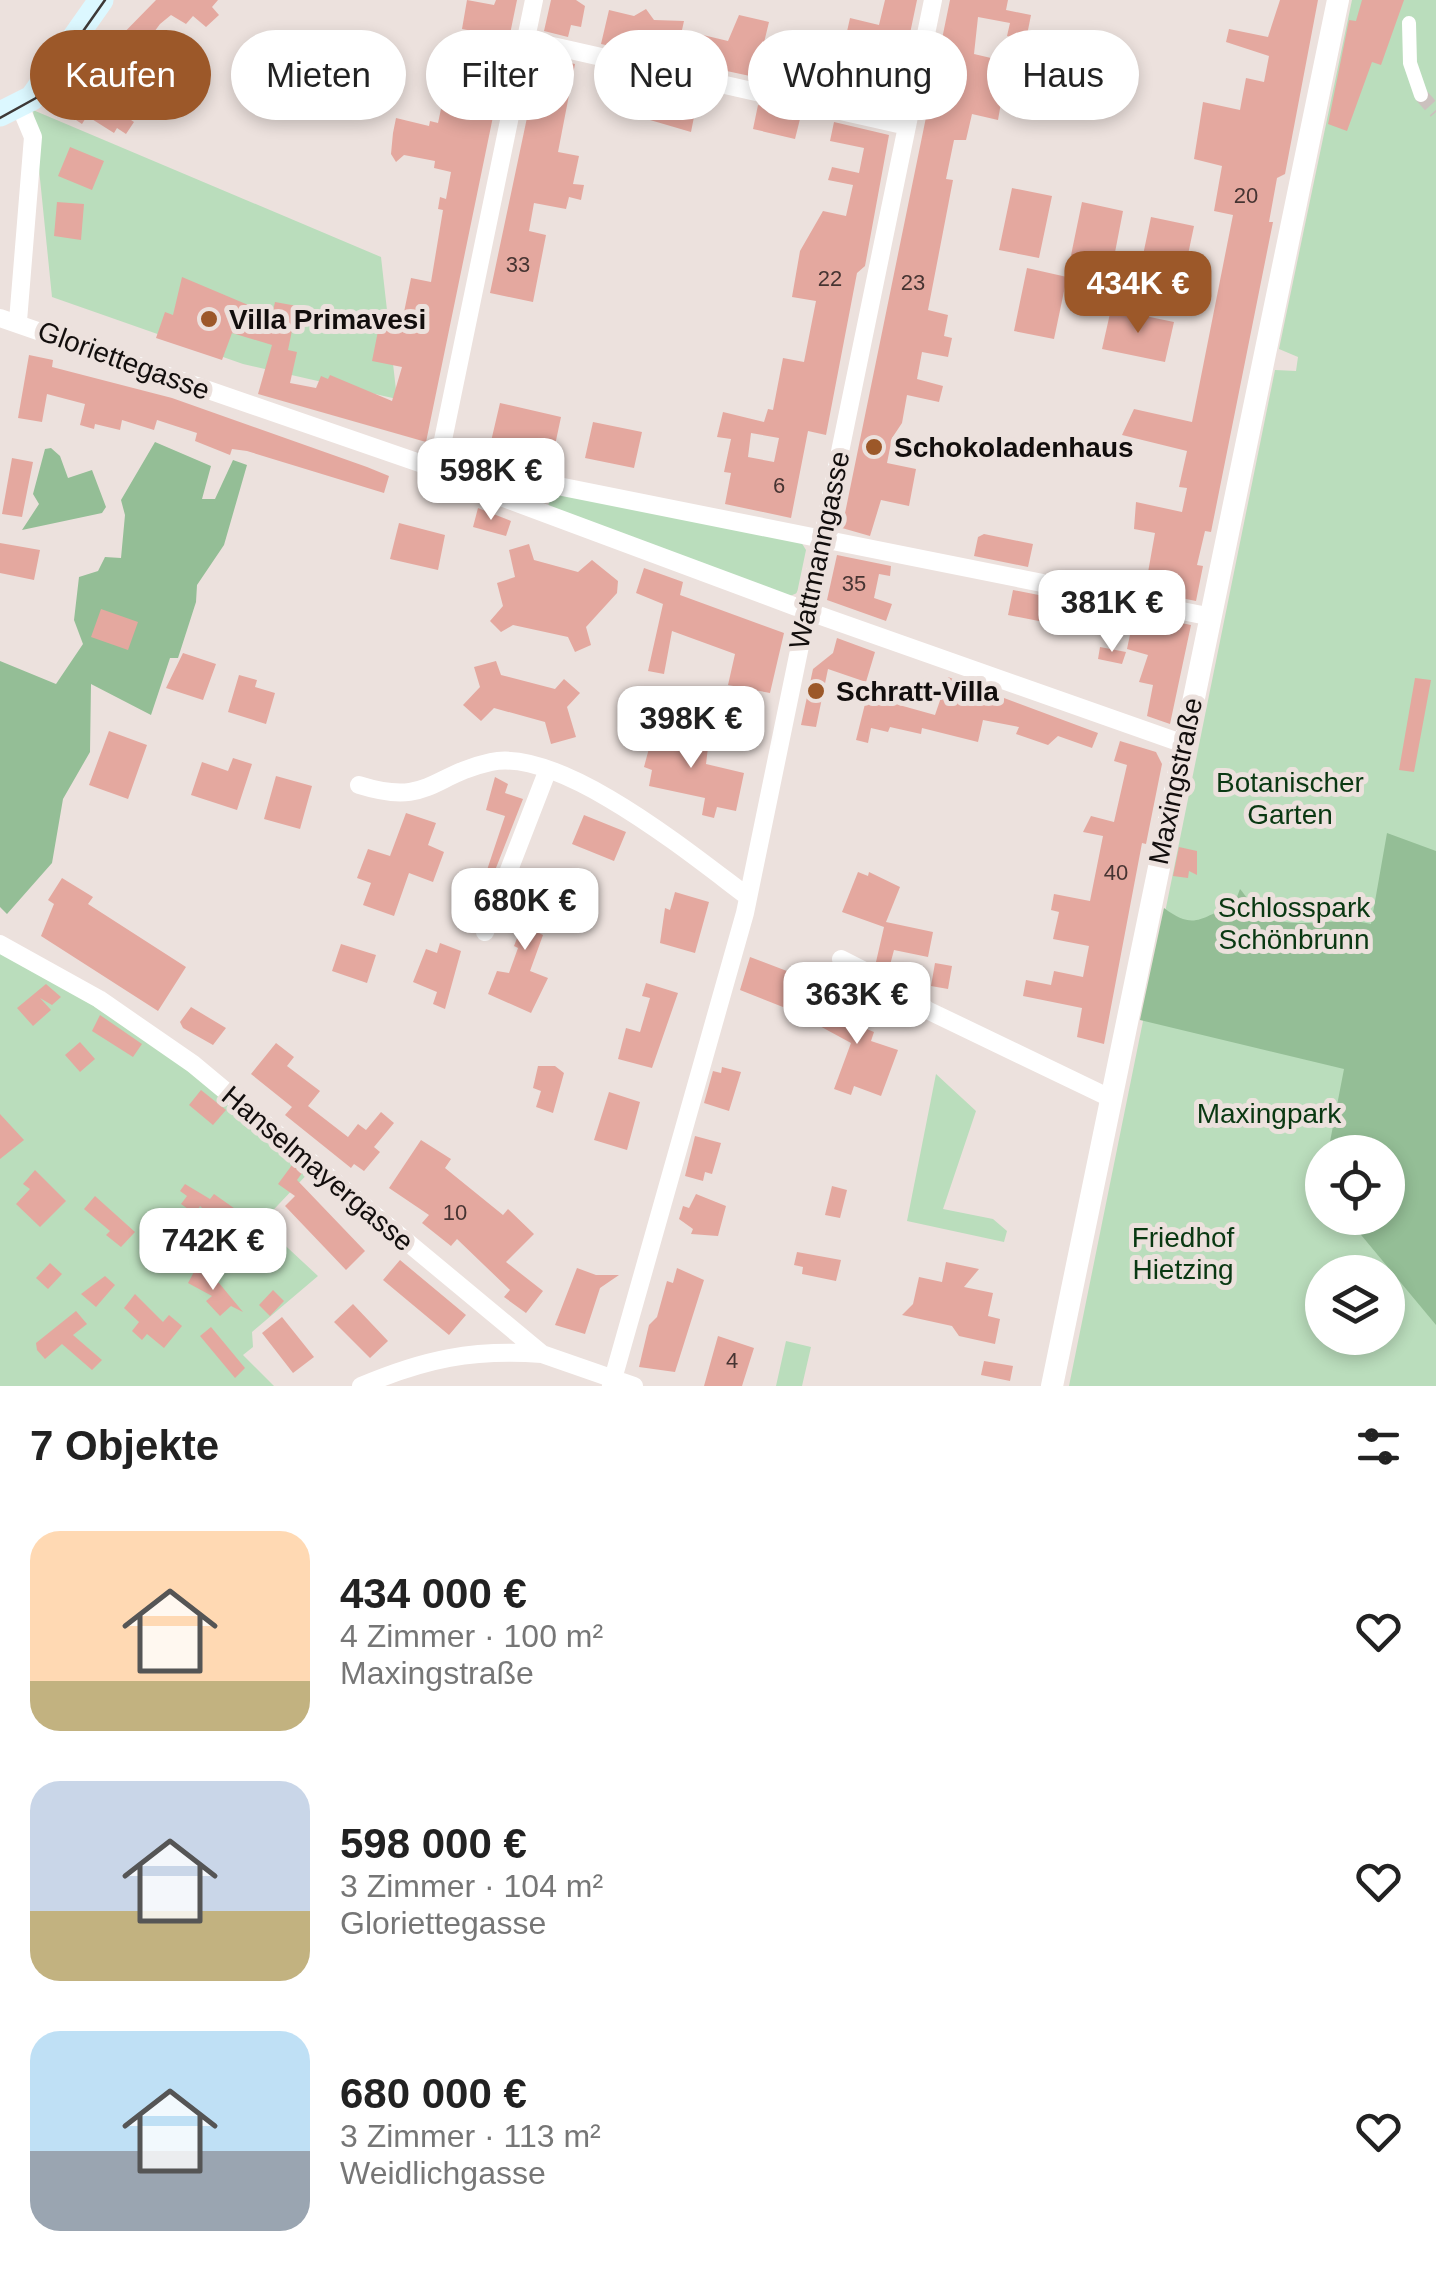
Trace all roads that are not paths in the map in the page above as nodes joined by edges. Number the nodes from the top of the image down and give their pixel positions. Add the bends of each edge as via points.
1 (100, 0) edge
2 (534, 0) edge
3 (933, 0) edge
4 (1338, 0) edge
5 (1409, 24) dead end
6 (528, 30) edge
7 (574, 51) edge
8 (1422, 95) tunnel mouth
9 (10, 110) edge
10 (509, 120) edge
11 (907, 126) junction
12 (9, 320) edge
13 (437, 469) junction
14 (546, 483) junction
15 (538, 511) junction
16 (822, 537) junction
17 (807, 612) junction
18 (1207, 616) junction
19 (1184, 744) junction
20 (547, 772) junction
21 (359, 784) dead end
22 (747, 896) junction
23 (485, 932) dead end
24 (0, 944) edge
25 (841, 958) dead end
26 (1108, 1097) junction
27 (542, 1354) junction
28 (612, 1382) edge
29 (361, 1386) edge
30 (634, 1386) edge
31 (1052, 1386) edge

1 - 9 main road via 40,87
2 - 6 street
3 - 11 street, Wattmanngasse
4 - 18 street, Maxingstraße
5 - 8 street via 1410,64
7 - 11 street
9 - 12 street, Gloriettegasse via 33,137
10 - 13 street
11 - 16 street, Wattmanngasse
12 - 13 street, Gloriettegasse
13 - 14 street, Gloriettegasse
13 - 15 street, Gloriettegasse
14 - 15 street
14 - 16 street, Gloriettegasse
15 - 17 street, Gloriettegasse
16 - 17 street, Wattmanngasse
16 - 18 street, Gloriettegasse
17 - 19 street, Gloriettegasse
17 - 22 street, Wattmanngasse
18 - 19 street, Maxingstraße
19 - 26 street, Maxingstraße
20 - 21 street via 493,762 420,793 390,794
20 - 22 street via 608,794
20 - 23 street
22 - 28 street, Wattmanngasse
24 - 27 street, Hanselmayergasse via 98,999 193,1064
25 - 26 street via 927,1010
26 - 31 street, Maxingstraße
27 - 28 street, Hanselmayergasse
27 - 29 street via 474,1352 402,1368
28 - 30 street, Hanselmayergasse

